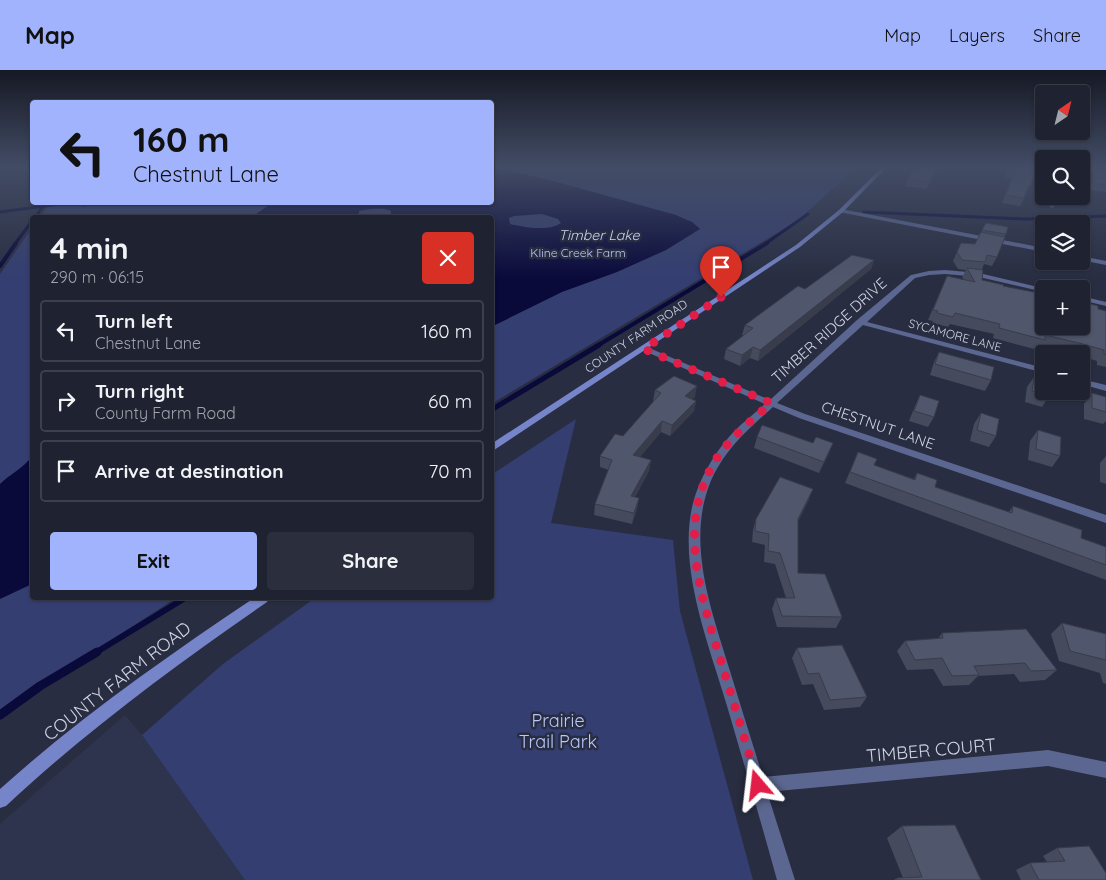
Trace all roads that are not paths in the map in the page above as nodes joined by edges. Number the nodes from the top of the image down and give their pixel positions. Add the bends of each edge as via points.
1 (848, 204) edge
2 (841, 211) junction
3 (1035, 248) edge
4 (1090, 260) edge
5 (1106, 263) edge
6 (1035, 288) edge
7 (1090, 300) edge
8 (1106, 304) edge
9 (860, 322) junction
10 (644, 349) junction
11 (1035, 369) edge
12 (1090, 384) edge
13 (1106, 388) edge
14 (771, 403) junction
15 (494, 447) edge
16 (1106, 519) edge
17 (260, 600) edge
18 (1106, 770) edge
19 (758, 785) junction
20 (0, 800) edge
21 (786, 880) edge

1 - 2 main road, COUNTY FARM ROAD
2 - 3 street
2 - 10 main road, COUNTY FARM ROAD via 798,246
4 - 5 street
6 - 9 street, TIMBER RIDGE DRIVE via 982,276 944,272 913,276
7 - 8 street
9 - 11 street, SYCAMORE LANE
9 - 14 street, TIMBER RIDGE DRIVE
10 - 14 street, CHESTNUT LANE
10 - 15 main road, COUNTY FARM ROAD
12 - 13 street
14 - 16 street, CHESTNUT LANE
14 - 19 street, TIMBER RIDGE DRIVE via 732,439 710,469 696,510 694,540 698,576 708,616
17 - 20 main road, COUNTY FARM ROAD via 150,675 86,725
18 - 19 street, TIMBER COURT via 1048,758
19 - 21 street, TIMBER RIDGE DRIVE

